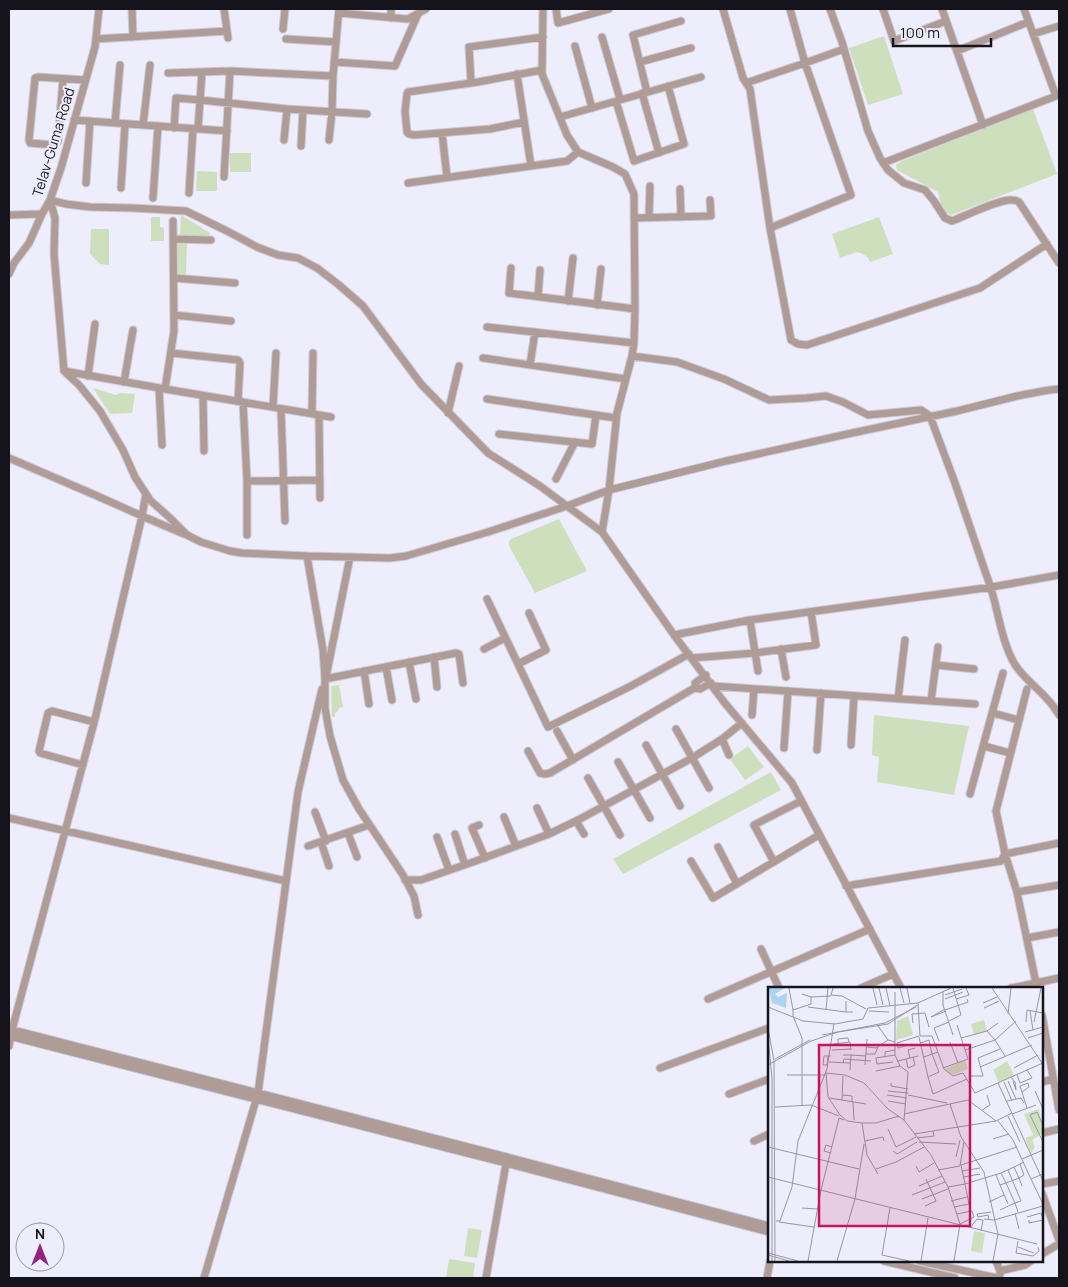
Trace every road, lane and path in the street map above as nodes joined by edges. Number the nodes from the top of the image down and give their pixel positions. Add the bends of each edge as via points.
1 (99, 9) edge
2 (132, 9) edge
3 (224, 9) edge
4 (285, 9) edge
5 (391, 9) edge
6 (426, 9) edge
7 (543, 9) edge
8 (556, 9) edge
9 (609, 9) edge
10 (723, 9) edge
11 (790, 9) edge
12 (830, 9) edge
13 (882, 9) edge
14 (942, 9) edge
15 (1024, 9) edge
16 (339, 11) edge
17 (418, 14) junction
18 (390, 18) junction
19 (946, 21) junction
20 (681, 22) dead end
21 (1028, 22) junction
22 (1059, 26) edge
23 (283, 29) dead end
24 (1033, 34) junction
25 (134, 37) junction
26 (543, 37) junction
27 (602, 37) dead end
28 (286, 38) dead end
29 (96, 39) junction
30 (336, 42) junction
31 (575, 46) dead end
32 (691, 48) dead end
33 (844, 49) junction
34 (957, 51) junction
35 (334, 62) junction
36 (640, 62) junction
37 (805, 63) junction
38 (120, 64) dead end
39 (150, 65) dead end
40 (542, 70) junction
41 (230, 71) junction
42 (168, 72) dead end
43 (202, 72) junction
44 (517, 74) junction
45 (333, 76) junction
46 (701, 77) dead end
47 (63, 79) junction
48 (86, 80) junction
49 (471, 83) junction
50 (746, 83) junction
51 (668, 86) junction
52 (644, 93) junction
53 (1058, 99) edge
54 (200, 100) junction
55 (618, 100) junction
56 (228, 103) junction
57 (592, 108) junction
58 (287, 109) junction
59 (304, 110) junction
60 (332, 112) junction
61 (367, 114) dead end
62 (560, 117) junction
63 (74, 120) junction
64 (90, 121) junction
65 (524, 122) junction
66 (115, 123) junction
67 (125, 124) junction
68 (144, 125) junction
69 (983, 125) junction
70 (158, 126) junction
71 (174, 128) junction
72 (196, 129) junction
73 (227, 132) junction
74 (442, 133) junction
75 (284, 140) dead end
76 (329, 140) dead end
77 (301, 146) dead end
78 (578, 152) junction
79 (659, 152) junction
80 (883, 163) junction
81 (531, 166) junction
82 (224, 178) dead end
83 (447, 178) junction
84 (86, 183) dead end
85 (408, 183) dead end
86 (650, 186) dead end
87 (121, 188) dead end
88 (680, 189) dead end
89 (189, 193) dead end
90 (154, 198) dead end
91 (50, 200) junction
92 (710, 200) dead end
93 (42, 214) junction
94 (9, 215) edge
95 (681, 217) junction
96 (634, 218) junction
97 (649, 218) junction
98 (173, 222) dead end
99 (770, 228) junction
100 (174, 239) junction
101 (211, 240) dead end
102 (1047, 244) junction
103 (573, 258) dead end
104 (1059, 263) edge
105 (512, 268) dead end
106 (601, 269) dead end
107 (540, 270) dead end
108 (9, 274) edge
109 (174, 278) junction
110 (235, 283) dead end
111 (538, 296) junction
112 (568, 301) junction
113 (597, 305) junction
114 (635, 310) junction
115 (174, 315) junction
116 (231, 321) dead end
117 (95, 324) dead end
118 (487, 327) dead end
119 (133, 330) dead end
120 (535, 332) junction
121 (634, 343) junction
122 (171, 353) junction
123 (276, 353) dead end
124 (313, 353) dead end
125 (632, 356) junction
126 (482, 358) dead end
127 (530, 365) junction
128 (459, 366) dead end
129 (64, 371) junction
130 (88, 376) junction
131 (626, 379) junction
132 (124, 382) junction
133 (162, 389) junction
134 (1059, 390) edge
135 (203, 396) junction
136 (487, 399) dead end
137 (240, 402) junction
138 (273, 407) junction
139 (282, 409) junction
140 (448, 413) junction
141 (315, 414) junction
142 (596, 415) junction
143 (930, 416) junction
144 (332, 417) dead end
145 (616, 418) junction
146 (499, 434) dead end
147 (575, 442) junction
148 (162, 444) dead end
149 (204, 451) dead end
150 (9, 458) edge
151 (556, 479) dead end
152 (284, 480) junction
153 (320, 480) junction
154 (247, 481) junction
155 (608, 490) junction
156 (146, 494) junction
157 (320, 498) dead end
158 (567, 506) junction
159 (142, 516) junction
160 (285, 521) dead end
161 (602, 532) junction
162 (186, 535) junction
163 (247, 535) dead end
164 (307, 556) junction
165 (350, 557) junction
166 (1059, 576) edge
167 (992, 587) junction
168 (487, 598) dead end
169 (811, 612) junction
170 (529, 613) dead end
171 (750, 620) junction
172 (674, 635) junction
173 (505, 638) junction
174 (905, 640) dead end
175 (938, 647) dead end
176 (484, 649) dead end
177 (781, 649) junction
178 (755, 653) junction
179 (691, 656) junction
180 (434, 657) junction
181 (409, 662) junction
182 (518, 664) junction
183 (936, 665) junction
184 (386, 667) junction
185 (974, 669) dead end
186 (364, 671) junction
187 (758, 671) dead end
188 (1004, 673) dead end
189 (706, 675) junction
190 (786, 677) dead end
191 (325, 679) junction
192 (463, 683) dead end
193 (712, 684) junction
194 (437, 687) dead end
195 (696, 687) junction
196 (754, 689) junction
197 (1027, 689) dead end
198 (788, 691) junction
199 (821, 693) junction
200 (854, 696) junction
201 (416, 699) dead end
202 (898, 699) junction
203 (392, 700) dead end
204 (931, 701) junction
205 (369, 704) dead end
206 (975, 704) dead end
207 (993, 713) junction
208 (752, 715) dead end
209 (1059, 715) edge
210 (1018, 720) junction
211 (94, 722) junction
212 (742, 723) junction
213 (676, 729) dead end
214 (557, 731) dead end
215 (722, 739) junction
216 (646, 745) dead end
217 (851, 745) dead end
218 (984, 746) junction
219 (784, 748) dead end
220 (817, 750) dead end
221 (528, 751) dead end
222 (1010, 753) junction
223 (729, 755) dead end
224 (692, 758) junction
225 (574, 760) junction
226 (618, 762) dead end
227 (83, 765) junction
228 (662, 774) junction
229 (588, 778) dead end
230 (709, 788) dead end
231 (634, 790) junction
232 (970, 794) dead end
233 (801, 801) junction
234 (604, 806) junction
235 (680, 806) dead end
236 (537, 808) dead end
237 (315, 812) dead end
238 (9, 818) edge
239 (504, 818) dead end
240 (650, 818) dead end
241 (576, 821) junction
242 (369, 825) junction
243 (479, 825) dead end
244 (65, 831) junction
245 (348, 833) junction
246 (454, 834) dead end
247 (549, 834) junction
248 (584, 834) dead end
249 (620, 835) dead end
250 (819, 836) junction
251 (437, 837) dead end
252 (323, 842) junction
253 (1059, 843) edge
254 (308, 846) dead end
255 (516, 846) junction
256 (718, 848) dead end
257 (1005, 854) junction
258 (357, 857) dead end
259 (485, 858) junction
260 (691, 861) dead end
261 (774, 862) junction
262 (465, 865) junction
263 (329, 866) dead end
264 (449, 870) junction
265 (405, 880) junction
266 (286, 881) junction
267 (737, 884) junction
268 (1059, 885) edge
269 (846, 886) junction
270 (1017, 892) junction
271 (418, 915) dead end
272 (870, 929) junction
273 (1059, 932) edge
274 (1027, 938) junction
275 (761, 949) dead end
276 (772, 971) junction
277 (893, 974) junction
278 (1059, 978) edge
279 (1036, 986) edge
280 (779, 987) edge
281 (862, 987) edge
282 (900, 987) edge
283 (1024, 987) edge
284 (708, 999) dead end
285 (768, 1028) edge
286 (10, 1033) edge
287 (1043, 1033) edge
288 (9, 1046) edge
289 (660, 1068) dead end
290 (768, 1079) edge
291 (1053, 1079) junction
292 (1043, 1082) edge
293 (729, 1094) dead end
294 (257, 1096) junction
295 (1059, 1110) edge
296 (1059, 1129) edge
297 (1043, 1132) edge
298 (768, 1134) edge
299 (754, 1140) dead end
300 (507, 1160) junction
301 (1059, 1181) edge
302 (1043, 1184) edge
303 (1043, 1196) edge
304 (768, 1226) edge
305 (768, 1232) edge
306 (1059, 1240) edge
307 (1059, 1244) edge
308 (1043, 1253) edge
309 (770, 1262) edge
310 (888, 1262) edge
311 (925, 1262) edge
312 (996, 1262) edge
313 (1029, 1262) edge
314 (999, 1276) edge
315 (204, 1278) edge
316 (486, 1278) edge
317 (767, 1278) edge
318 (955, 1278) edge

1 - 29 street, Telav-Guma Road
2 - 25 street
3 - 25 street via 227,35
4 - 23 street
5 - 18 street
6 - 17 street
7 - 26 street
8 - 9 street via 558,23
10 - 50 street
11 - 37 street
12 - 33 street
13 - 19 street via 894,41
14 - 19 street
15 - 21 street
16 - 18 street
16 - 30 street
17 - 18 street via 408,19
17 - 35 street via 395,66
19 - 34 street
20 - 36 street via 633,35
21 - 24 street
21 - 34 street
22 - 24 street
24 - 53 street
25 - 29 street
26 - 40 street
26 - 49 street via 469,47
27 - 55 street
28 - 30 street
29 - 48 street, Telav-Guma Road
30 - 35 street
31 - 57 street
32 - 36 street
33 - 37 street
33 - 80 street via 868,131
34 - 69 street
35 - 45 street
36 - 52 street
37 - 50 street
37 - 99 street via 850,195
38 - 66 street
39 - 68 street
40 - 44 street
40 - 62 street
41 - 43 street
41 - 45 street
41 - 56 street
42 - 43 street
43 - 54 street
44 - 49 street
44 - 65 street
45 - 60 street
46 - 51 street
47 - 47 street via 35,78 30,142 57,144
47 - 48 street
48 - 63 street, Telav-Guma Road
49 - 74 street via 408,92 405,111 407,132 414,136
50 - 99 street via 750,88
51 - 52 street
51 - 79 street via 684,144
52 - 55 street
52 - 79 street
53 - 69 street
54 - 56 street
54 - 71 street via 176,98
54 - 72 street
55 - 57 street
55 - 79 street via 634,161
56 - 58 street
56 - 73 street
57 - 62 street
58 - 59 street
58 - 75 street
59 - 60 street
59 - 77 street
60 - 61 street
60 - 76 street
62 - 78 street
63 - 64 street
63 - 91 street, Telav-Guma Road
64 - 66 street
64 - 84 street
65 - 74 street
65 - 81 street
66 - 67 street
67 - 68 street
67 - 87 street
68 - 70 street
69 - 80 street
70 - 71 street
70 - 90 street
71 - 72 street
72 - 73 street
72 - 89 street
73 - 82 street
74 - 83 street
78 - 81 street via 567,160
78 - 96 street via 625,174 634,194
80 - 102 street via 904,183 925,190 945,218 952,221 1010,199 1016,200
81 - 83 street
83 - 85 street
86 - 97 street
88 - 95 street
91 - 93 street, Telav-Guma Road
91 - 129 street via 55,218 54,254
91 - 140 street via 90,206 186,211 257,247 298,258 318,268 364,306 421,384
92 - 95 street via 710,216
93 - 94 street
93 - 108 street, Telav-Guma Road via 29,243
95 - 97 street
96 - 97 street
96 - 114 street
98 - 100 street
99 - 102 street via 791,340 798,344 807,344 980,288
100 - 101 street
100 - 109 street
102 - 104 street
103 - 112 street
105 - 111 street via 510,292
106 - 113 street
107 - 111 street
109 - 110 street
109 - 115 street
111 - 112 street
112 - 113 street
113 - 114 street
114 - 121 street
115 - 116 street
115 - 122 street
117 - 130 street
118 - 120 street
119 - 132 street
120 - 121 street
120 - 127 street
121 - 125 street
122 - 133 street
122 - 137 street via 238,360
123 - 138 street
124 - 141 street
125 - 131 street
125 - 143 street via 676,362 769,400 826,396 868,414 921,410
126 - 127 street
127 - 131 street
128 - 140 street
129 - 130 street
129 - 156 street via 80,385 100,411
130 - 132 street
131 - 145 street
132 - 133 street
133 - 135 street
133 - 148 street
134 - 143 street
135 - 137 street
135 - 149 street
136 - 142 street
137 - 138 street
137 - 154 street
138 - 139 street
139 - 141 street
139 - 152 street
140 - 158 street via 488,453
141 - 144 street
141 - 153 street
142 - 145 street
142 - 147 street via 592,444
143 - 155 street
143 - 167 street
145 - 155 street
146 - 147 street
147 - 151 street
150 - 159 street
152 - 153 street
152 - 154 street
152 - 160 street
153 - 157 street
154 - 163 street
155 - 158 street
155 - 161 street
156 - 159 street
156 - 162 street
158 - 161 street
158 - 165 street via 411,555
159 - 162 street
159 - 211 street
161 - 172 street
162 - 164 street via 230,551
164 - 165 street
164 - 191 street
165 - 191 street
166 - 167 street
167 - 169 street
167 - 209 street via 1005,640 1015,664
168 - 173 street
169 - 171 street
169 - 177 street via 816,644
170 - 182 street via 546,650
171 - 172 street
171 - 178 street
172 - 179 street
173 - 176 street
173 - 182 street
174 - 202 street
175 - 183 street
177 - 178 street
177 - 190 street
178 - 179 street
178 - 187 street
179 - 182 street via 548,727
179 - 189 street
180 - 181 street
180 - 192 street via 459,654
180 - 194 street
181 - 184 street
181 - 201 street
183 - 185 street
183 - 204 street
184 - 186 street
184 - 203 street
186 - 191 street
186 - 205 street
188 - 207 street
189 - 193 street
189 - 195 street via 695,683
191 - 242 street via 325,708 343,780
191 - 266 street via 298,792
193 - 195 street via 700,689
193 - 196 street
193 - 212 street
195 - 225 street
196 - 198 street
196 - 208 street
197 - 210 street
198 - 199 street
198 - 219 street
199 - 200 street
199 - 220 street
200 - 202 street
200 - 217 street
202 - 204 street
204 - 206 street
207 - 210 street
207 - 218 street
210 - 222 street
211 - 227 street
211 - 227 street via 52,711 48,713 40,753
212 - 215 street
212 - 233 street via 792,783
213 - 224 street
214 - 225 street
215 - 223 street
215 - 224 street
216 - 228 street
218 - 222 street
218 - 232 street
221 - 225 street via 540,773 545,774
222 - 257 street via 996,811
224 - 228 street
224 - 230 street
226 - 231 street
227 - 244 street
228 - 231 street
228 - 235 street
229 - 234 street
231 - 234 street
231 - 240 street
233 - 250 street
233 - 261 street via 754,825
234 - 241 street
234 - 249 street
236 - 247 street
237 - 252 street
238 - 244 street
239 - 255 street
241 - 247 street
241 - 248 street
242 - 245 street
242 - 265 street
243 - 259 street via 472,828
244 - 266 street
244 - 286 street
245 - 252 street
245 - 258 street
246 - 262 street
247 - 255 street
250 - 261 street
250 - 269 street
251 - 264 street
252 - 254 street
252 - 263 street
253 - 257 street
255 - 259 street
256 - 267 street
257 - 269 street via 1001,860 991,863
257 - 270 street
259 - 262 street
260 - 267 street via 713,898
261 - 267 street
262 - 264 street
264 - 265 street via 421,880
265 - 271 street via 414,896
266 - 294 street
268 - 270 street
269 - 272 street
270 - 274 street
272 - 276 street
272 - 277 street
273 - 274 street
274 - 279 street
275 - 276 street
276 - 280 street
276 - 284 street
277 - 281 street
277 - 282 street
278 - 279 street
279 - 283 street
285 - 289 street
286 - 288 street
286 - 294 street
287 - 291 street
290 - 293 street
291 - 292 street
291 - 295 street
294 - 300 street
294 - 315 street
296 - 297 street
298 - 299 street
300 - 304 street
300 - 305 street
300 - 316 street
301 - 302 street
303 - 306 street
307 - 308 street
309 - 317 street
310 - 318 street
311 - 314 street
312 - 314 street
313 - 314 street

